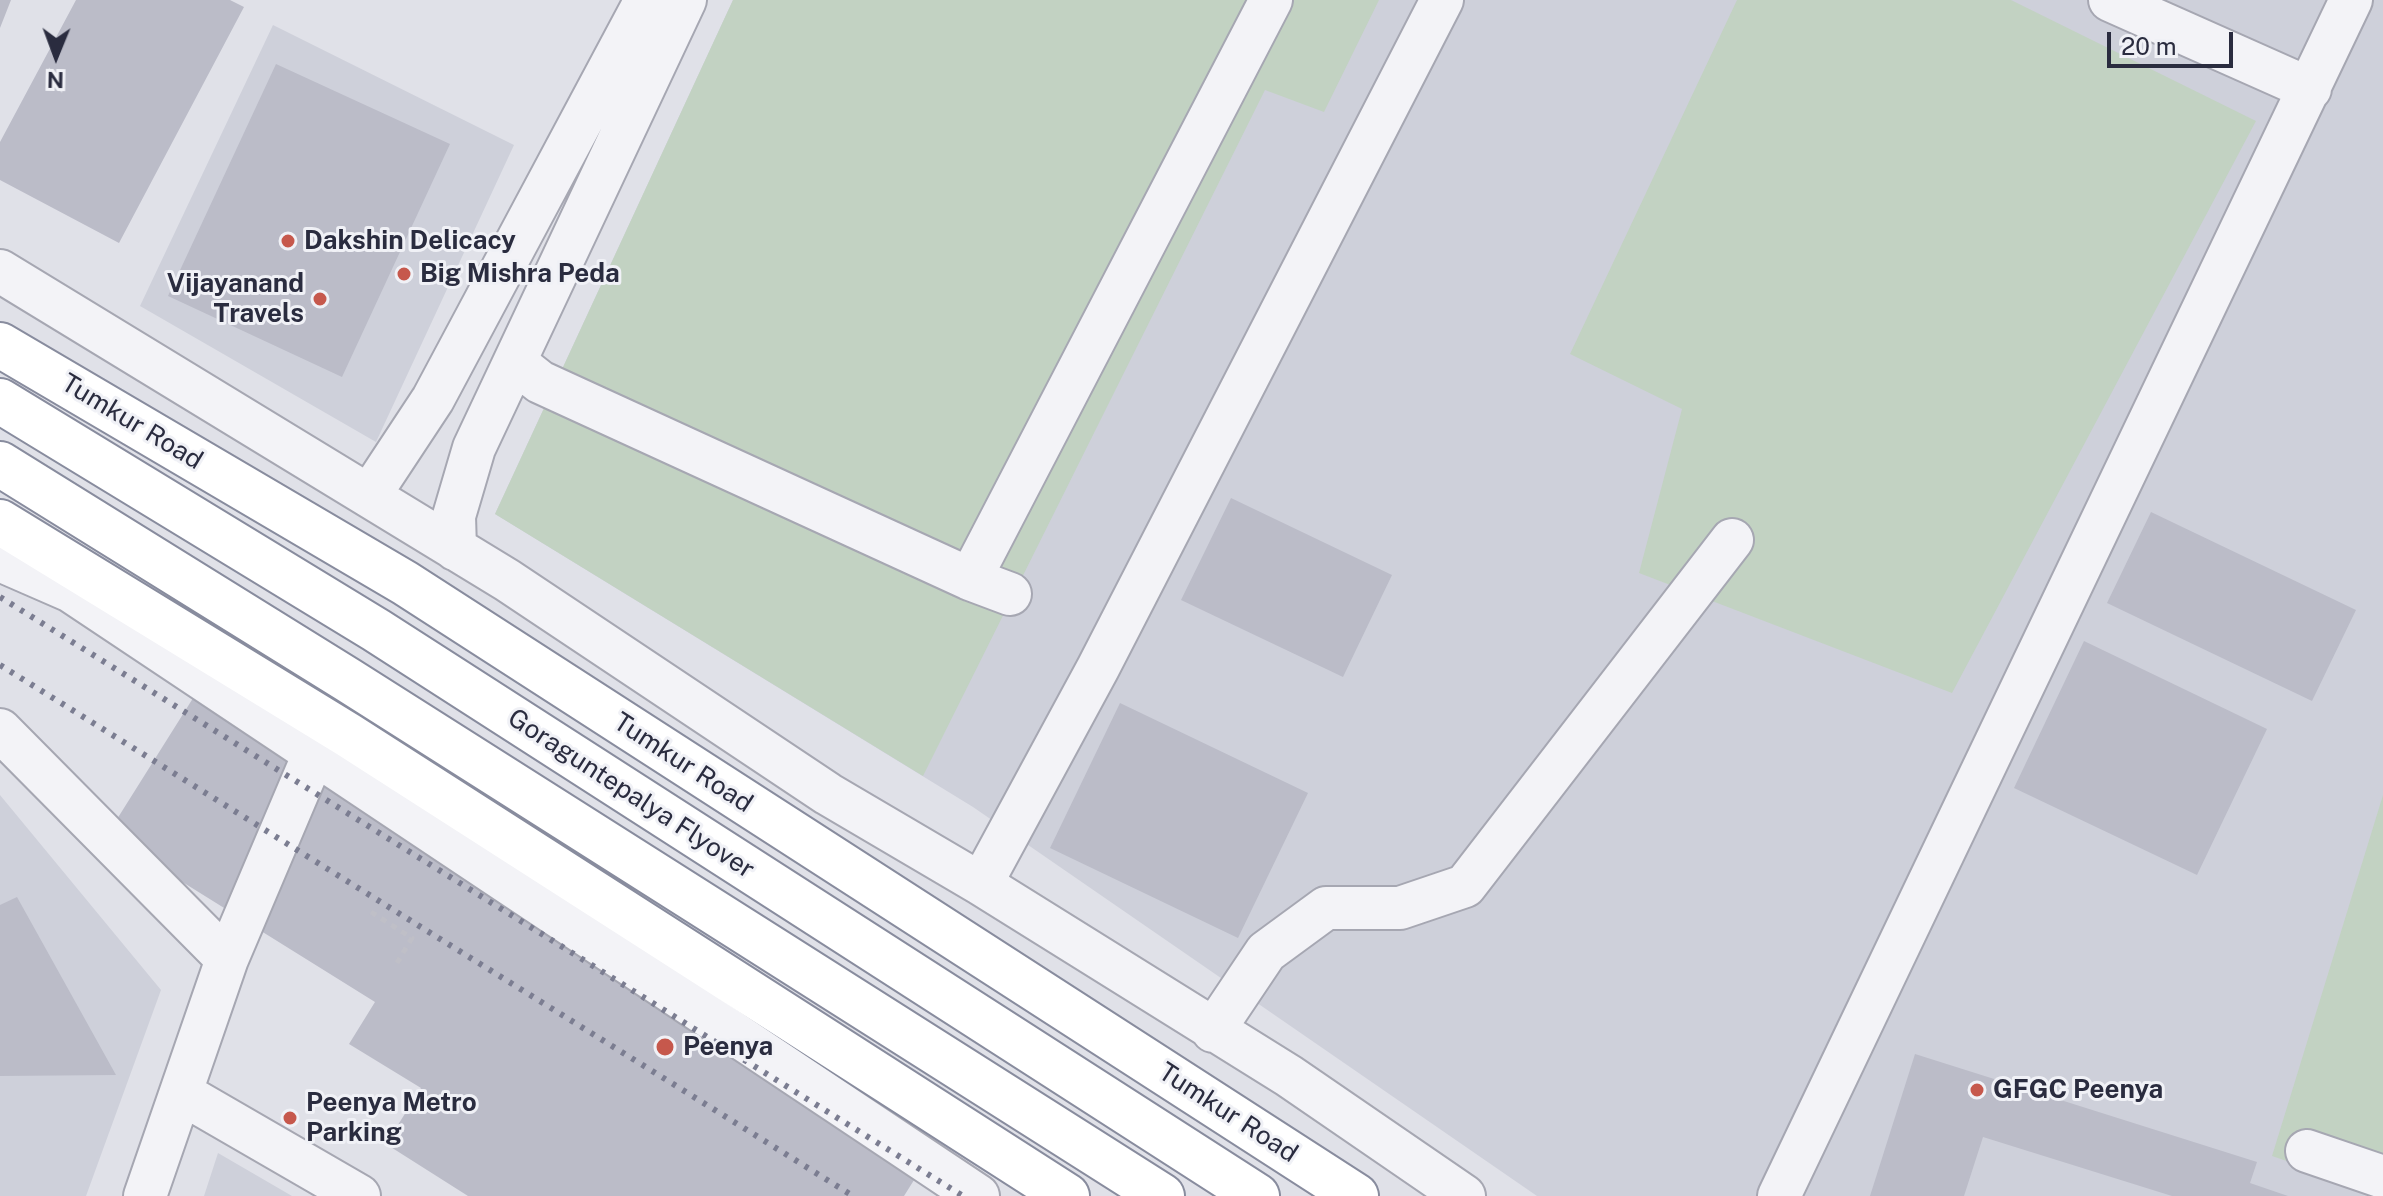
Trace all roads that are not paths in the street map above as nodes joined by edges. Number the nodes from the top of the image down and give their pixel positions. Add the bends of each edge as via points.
1 (646, 0) edge
2 (685, 0) edge
3 (1271, 0) edge
4 (1442, 0) edge
5 (2110, 0) edge
6 (2348, 1) edge
7 (2310, 89) junction
8 (0, 271) edge
9 (0, 345) edge
10 (516, 363) junction
11 (0, 401) edge
12 (0, 464) edge
13 (369, 496) junction
14 (0, 522) edge
15 (1732, 540) dead end
16 (455, 549) junction
17 (0, 560) edge
18 (970, 579) junction
19 (1010, 594) dead end
20 (0, 730) edge
21 (314, 754) junction
22 (981, 884) junction
23 (227, 959) junction
24 (1213, 1031) junction
25 (181, 1093) junction
26 (2307, 1151) dead end
27 (2383, 1177) edge
28 (145, 1196) edge
29 (359, 1196) edge
30 (976, 1196) edge
31 (1067, 1196) edge
32 (1162, 1196) edge
33 (1257, 1196) edge
34 (1356, 1196) edge
35 (1464, 1196) edge
36 (1779, 1196) edge

1 - 13 street via 433,399
2 - 10 street
3 - 18 street
4 - 22 street
5 - 7 street
6 - 7 street
7 - 36 street
8 - 13 street
9 - 34 highway, Tumkur Road via 405,583
10 - 16 street via 465,475 454,516
10 - 18 street via 540,382
11 - 33 highway, Goraguntepalya Flyover via 376,630
12 - 32 highway, Goraguntepalya Flyover
13 - 16 street
14 - 31 highway via 361,743
15 - 24 street via 1465,886 1400,908 1326,908 1266,952
16 - 22 street via 828,794
17 - 21 street via 71,591
18 - 19 street
20 - 23 street
21 - 23 street
21 - 30 street
22 - 24 street
23 - 25 street
24 - 35 street via 1289,1076
25 - 28 street
25 - 29 street
26 - 27 street

